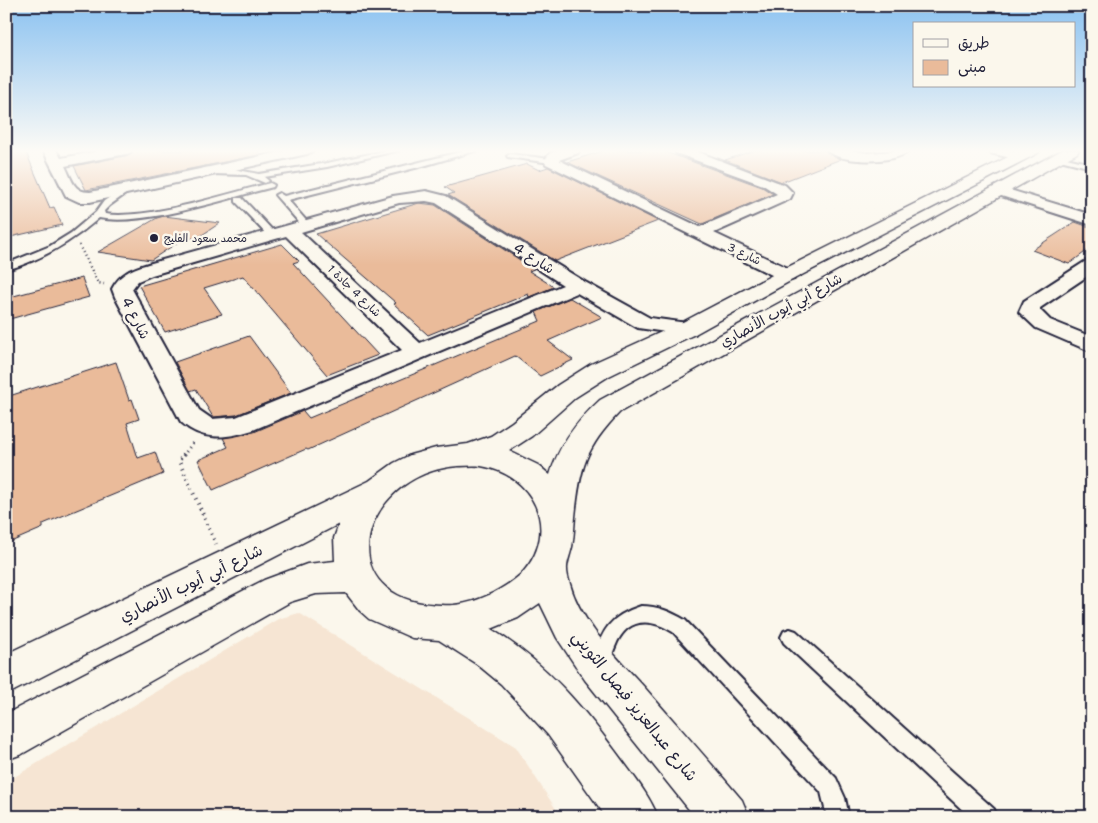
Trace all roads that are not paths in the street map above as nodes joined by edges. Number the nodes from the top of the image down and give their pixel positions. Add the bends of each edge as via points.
1 (68, 188) edge
2 (134, 188) edge
3 (256, 188) edge
4 (273, 188) edge
5 (325, 188) edge
6 (606, 188) edge
7 (780, 188) edge
8 (959, 188) edge
9 (1005, 188) edge
10 (127, 190) junction
11 (1000, 191) junction
12 (282, 199) junction
13 (239, 200) dead end
14 (100, 213) junction
15 (910, 214) junction
16 (1092, 220) edge
17 (939, 223) junction
18 (882, 228) junction
19 (290, 231) junction
20 (700, 233) junction
21 (912, 237) junction
22 (1092, 265) edge
23 (6, 268) edge
24 (787, 275) junction
25 (578, 286) junction
26 (645, 324) junction
27 (687, 329) junction
28 (1092, 345) edge
29 (647, 348) junction
30 (417, 352) junction
31 (471, 455) junction
32 (376, 491) junction
33 (553, 544) junction
34 (358, 579) junction
35 (441, 621) junction
36 (790, 637) dead end
37 (601, 668) junction
38 (6, 675) edge
39 (6, 738) edge
40 (634, 817) edge
41 (725, 817) edge
42 (838, 817) edge
43 (986, 817) edge

1 - 10 street via 75,196 95,197
2 - 10 street
3 - 14 lane via 131,218 105,218
4 - 12 lane
5 - 12 lane
6 - 20 street, شارع 3
7 - 20 street, شارع 3 via 785,194 782,199
8 - 15 street, شارع أبي أيوب الأنصاري
9 - 11 street, شارع أبي أيوب الأنصاري
10 - 14 lane via 107,202
11 - 16 street
11 - 17 street, شارع أبي أيوب الأنصاري
12 - 19 lane
13 - 19 lane
14 - 23 lane via 74,235 46,252
15 - 17 street via 916,222
15 - 18 street, شارع أبي أيوب الأنصاري
17 - 21 street, شارع أبي أيوب الأنصاري
18 - 21 street via 900,228 911,233
18 - 24 street, شارع أبي أيوب الأنصاري
19 - 25 street, شارع 4 via 403,198 437,197
19 - 30 street, شارع 4 جادة 1
19 - 30 street, شارع 4 via 142,272 127,280 122,289 186,412 194,421 209,428 244,424
20 - 24 street, شارع 3
21 - 33 street, شارع أبي أيوب الأنصاري via 610,406 586,429 569,458
22 - 28 street via 1031,305 1029,312 1043,324
24 - 27 street, شارع أبي أيوب الأنصاري
25 - 26 street, شارع 4
25 - 30 street, شارع 4
26 - 27 street, شارع 4
26 - 29 street via 651,336
27 - 29 street, شارع أبي أيوب الأنصاري
29 - 31 street, شارع أبي أيوب الأنصاري via 584,380 501,443
31 - 32 street via 422,462 398,474
31 - 33 street via 510,463 534,478 551,499
32 - 34 street via 360,513 351,538 352,564
32 - 38 street, شارع أبي أيوب الأنصاري
33 - 35 street via 537,582 503,608 459,622
33 - 37 street, شارع عبدالعزيز فيصل الثويني via 549,578 560,607
34 - 35 street via 384,608 414,620
34 - 39 street via 322,576 277,591
35 - 40 street via 508,663 536,689 577,737
36 - 43 lane
37 - 41 street, شارع عبدالعزيز فيصل الثويني
37 - 42 lane via 609,636 629,618 656,614 672,620 829,785

